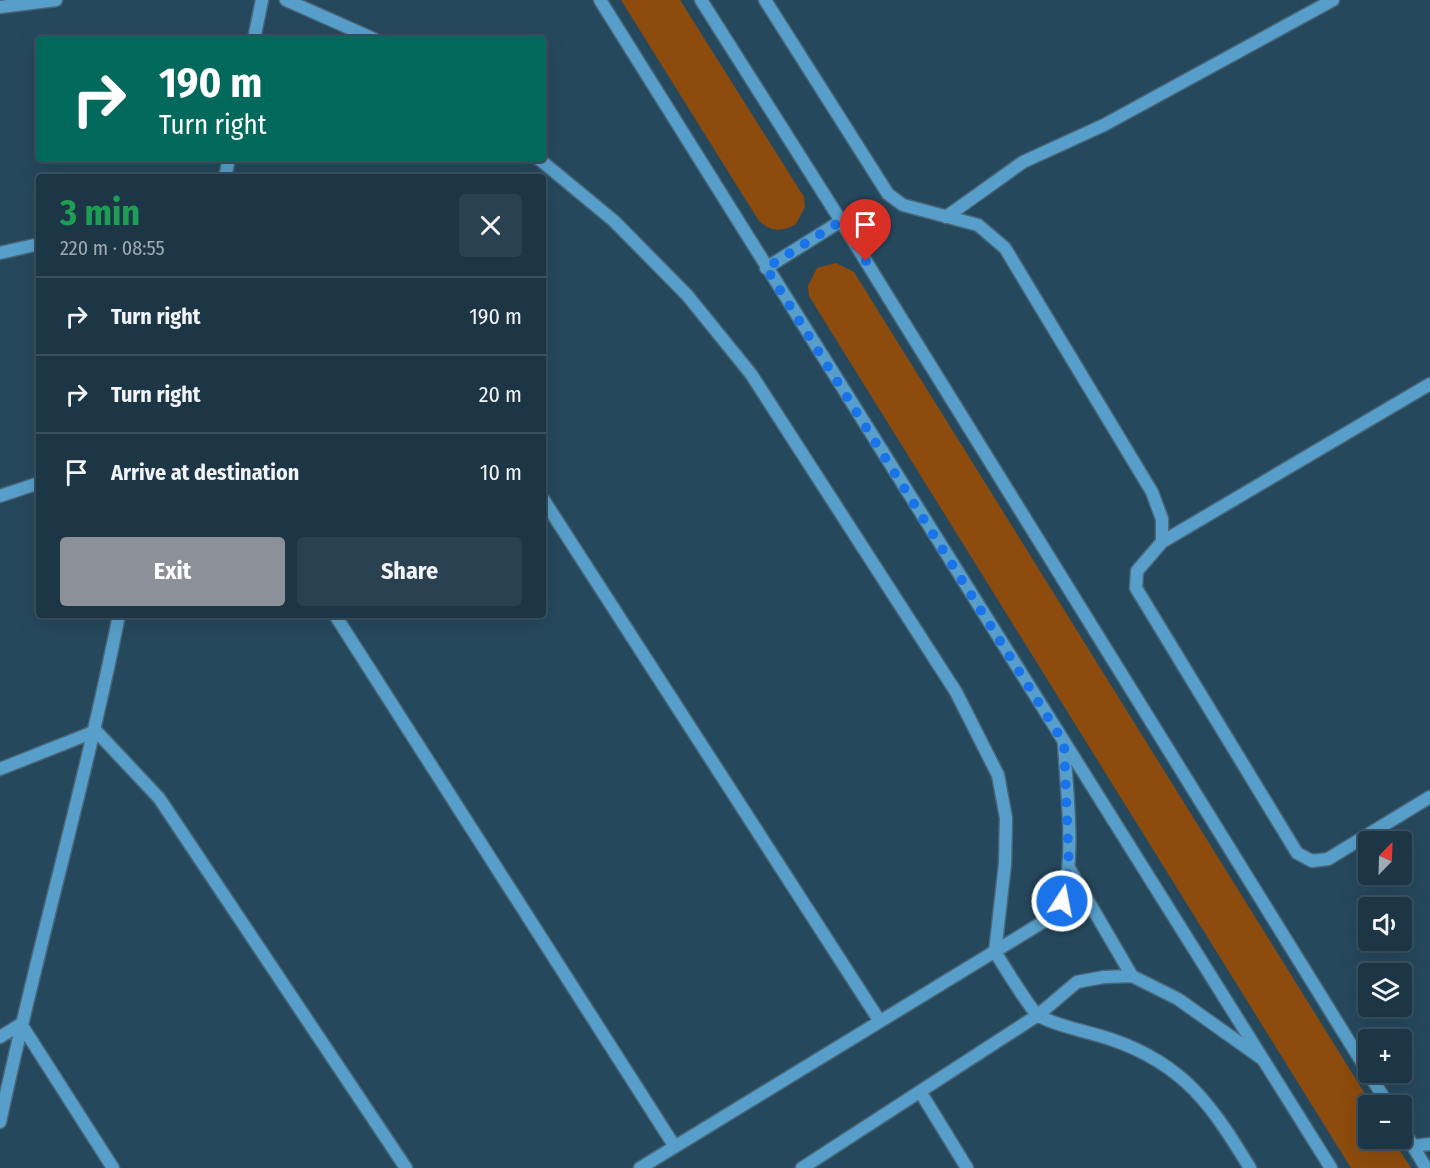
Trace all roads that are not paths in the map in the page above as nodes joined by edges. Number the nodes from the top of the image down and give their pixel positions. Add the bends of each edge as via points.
1 (56, 0) edge
2 (262, 0) edge
3 (286, 0) edge
4 (600, 0) edge
5 (700, 0) edge
6 (765, 0) edge
7 (1333, 0) edge
8 (0, 7) edge
9 (255, 36) edge
10 (367, 36) edge
11 (542, 162) edge
12 (946, 217) junction
13 (841, 221) junction
14 (36, 245) edge
15 (0, 253) edge
16 (766, 268) junction
17 (1430, 384) edge
18 (36, 484) edge
19 (0, 496) edge
20 (546, 504) edge
21 (1162, 542) junction
22 (118, 618) edge
23 (337, 618) edge
24 (96, 731) junction
25 (1064, 743) junction
26 (0, 769) edge
27 (1430, 797) edge
28 (1069, 868) junction
29 (995, 952) junction
30 (1132, 976) junction
31 (1038, 1015) junction
32 (879, 1020) junction
33 (21, 1024) junction
34 (0, 1037) edge
35 (1358, 1056) edge
36 (1263, 1059) junction
37 (921, 1093) junction
38 (0, 1122) edge
39 (1412, 1143) edge
40 (1430, 1144) edge
41 (1414, 1146) junction
42 (675, 1147) junction
43 (113, 1168) edge
44 (406, 1168) edge
45 (640, 1168) edge
46 (802, 1168) edge
47 (967, 1168) edge
48 (1250, 1168) edge
49 (1330, 1168) edge
50 (1426, 1168) edge

1 - 8 street
2 - 9 street
3 - 10 street
4 - 16 street
5 - 13 street
6 - 12 street via 888,194 903,205
7 - 12 street via 1104,125 1023,162
11 - 29 street via 614,221 687,295 751,374 956,692 998,775 1006,818
12 - 21 street via 978,225 1005,248 1152,492 1162,519
13 - 16 street
13 - 35 street
14 - 15 street
16 - 25 street
17 - 21 street
18 - 19 street
20 - 32 street
21 - 27 street via 1137,571 1136,588 1297,853 1312,861 1328,859
22 - 24 street
23 - 42 street
24 - 26 street
24 - 33 street
24 - 44 street via 159,798
25 - 28 street
25 - 36 street
28 - 29 street via 1056,914
28 - 30 street
29 - 31 street
29 - 32 street
30 - 31 street via 1077,982
30 - 36 street via 1179,999
31 - 37 street
31 - 48 street via 1116,1040 1165,1063 1198,1090
32 - 42 street
33 - 34 street
33 - 38 street
33 - 43 street
36 - 49 street
37 - 46 street
37 - 47 street
39 - 41 street
40 - 41 street
41 - 50 street
42 - 45 street

